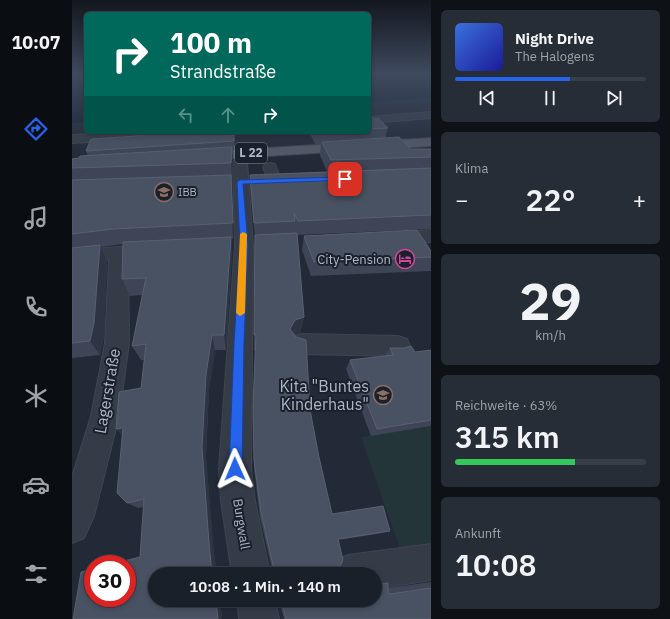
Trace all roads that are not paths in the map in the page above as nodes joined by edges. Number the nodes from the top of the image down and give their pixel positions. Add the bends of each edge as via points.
1 (431, 105) edge
2 (371, 110) edge
3 (431, 115) edge
4 (371, 126) edge
5 (84, 129) edge
6 (72, 130) edge
7 (151, 134) edge
8 (72, 139) edge
9 (431, 142) edge
10 (194, 157) edge
11 (270, 167) dead end
12 (249, 178) junction
13 (290, 180) edge
14 (377, 239) edge
15 (425, 242) edge
16 (167, 249) edge
17 (119, 252) junction
18 (72, 257) edge
19 (301, 344) edge
20 (398, 346) edge
21 (72, 526) edge
22 (431, 562) edge
23 (250, 567) edge
24 (382, 569) edge
25 (257, 607) edge
26 (259, 619) edge

1 - 2 street
3 - 4 street
5 - 6 street
7 - 8 street
9 - 10 main road, L 22
11 - 12 street, Burgwall
12 - 13 street
12 - 23 street, Burgwall via 244,245 247,343 235,469
14 - 15 street
16 - 17 street
17 - 18 street
17 - 21 street, Lagerstraße via 116,343 105,416
19 - 20 street
22 - 24 street
25 - 26 street

